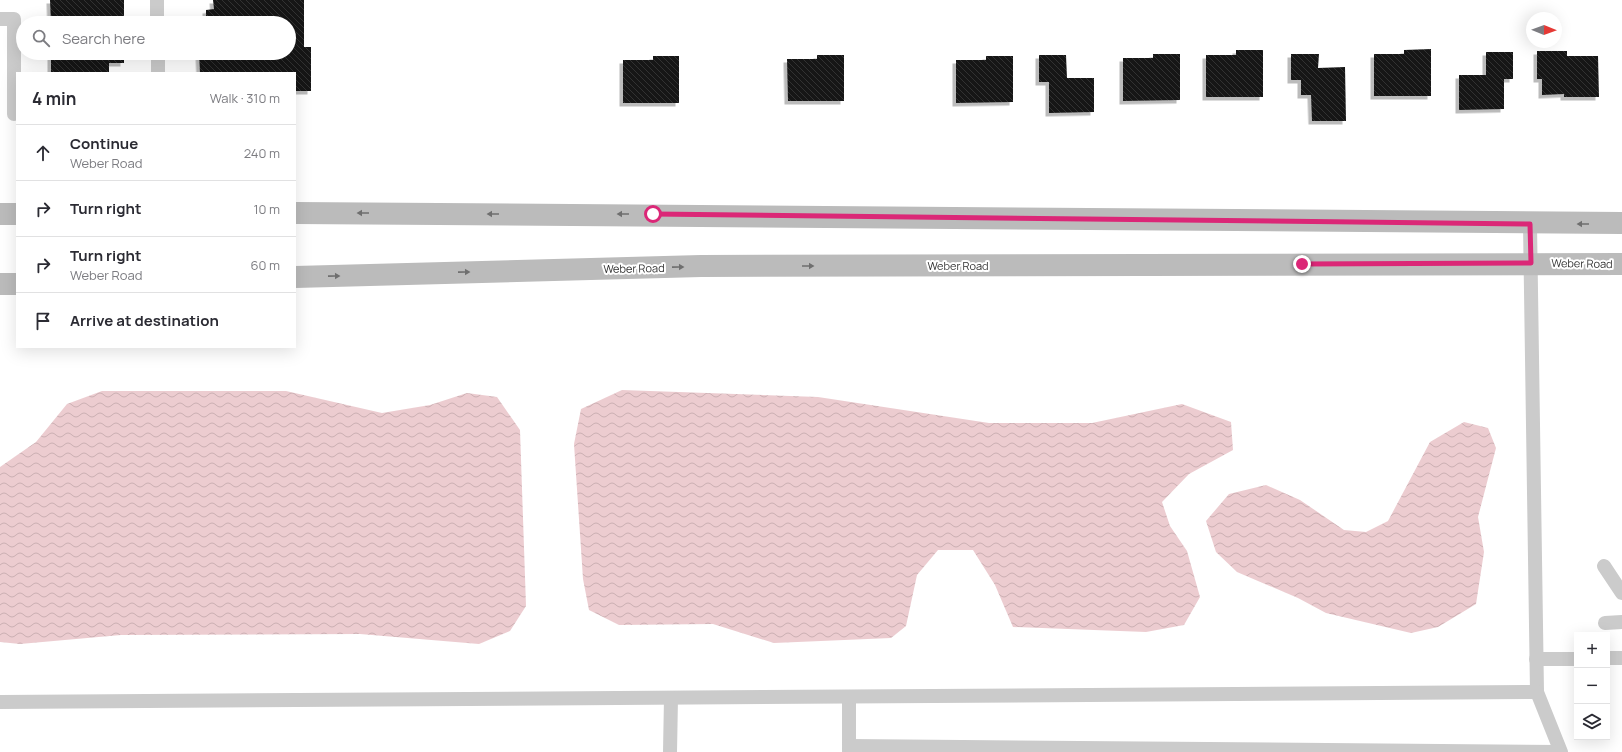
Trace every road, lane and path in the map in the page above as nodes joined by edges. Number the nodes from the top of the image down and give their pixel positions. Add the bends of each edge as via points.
1 (157, 0) edge
2 (158, 16) edge
3 (0, 19) edge
4 (158, 60) edge
5 (158, 72) edge
6 (10, 114) edge
7 (296, 213) edge
8 (0, 214) edge
9 (16, 214) edge
10 (1622, 223) edge
11 (1530, 224) junction
12 (1531, 263) junction
13 (1622, 264) edge
14 (296, 277) edge
15 (0, 284) edge
16 (16, 284) edge
17 (1604, 566) dead end
18 (1622, 593) edge
19 (1622, 622) edge
20 (1605, 623) dead end
21 (1610, 658) edge
22 (1622, 658) edge
23 (1536, 659) junction
24 (1574, 659) edge
25 (1537, 692) junction
26 (849, 697) junction
27 (671, 698) junction
28 (0, 702) edge
29 (849, 749) edge
30 (925, 749) edge
31 (670, 752) edge
32 (1527, 752) edge
33 (1561, 752) edge

1 - 2 lane
3 - 6 lane via 14,19
4 - 5 lane
11 -> 7 main road via 645,214
8 - 9 main road
10 -> 11 main road
11 - 12 lane
12 - 13 main road, Weber Road
14 -> 12 main road, Weber Road via 701,266
12 - 23 lane
15 - 16 main road
17 - 18 lane
19 - 20 lane
21 - 22 lane
23 - 24 lane
23 - 25 lane
25 - 26 lane
25 - 33 lane
26 - 27 lane
26 - 29 lane
27 - 28 lane
27 - 31 lane
29 - 30 lane
30 - 32 lane
32 - 33 lane

